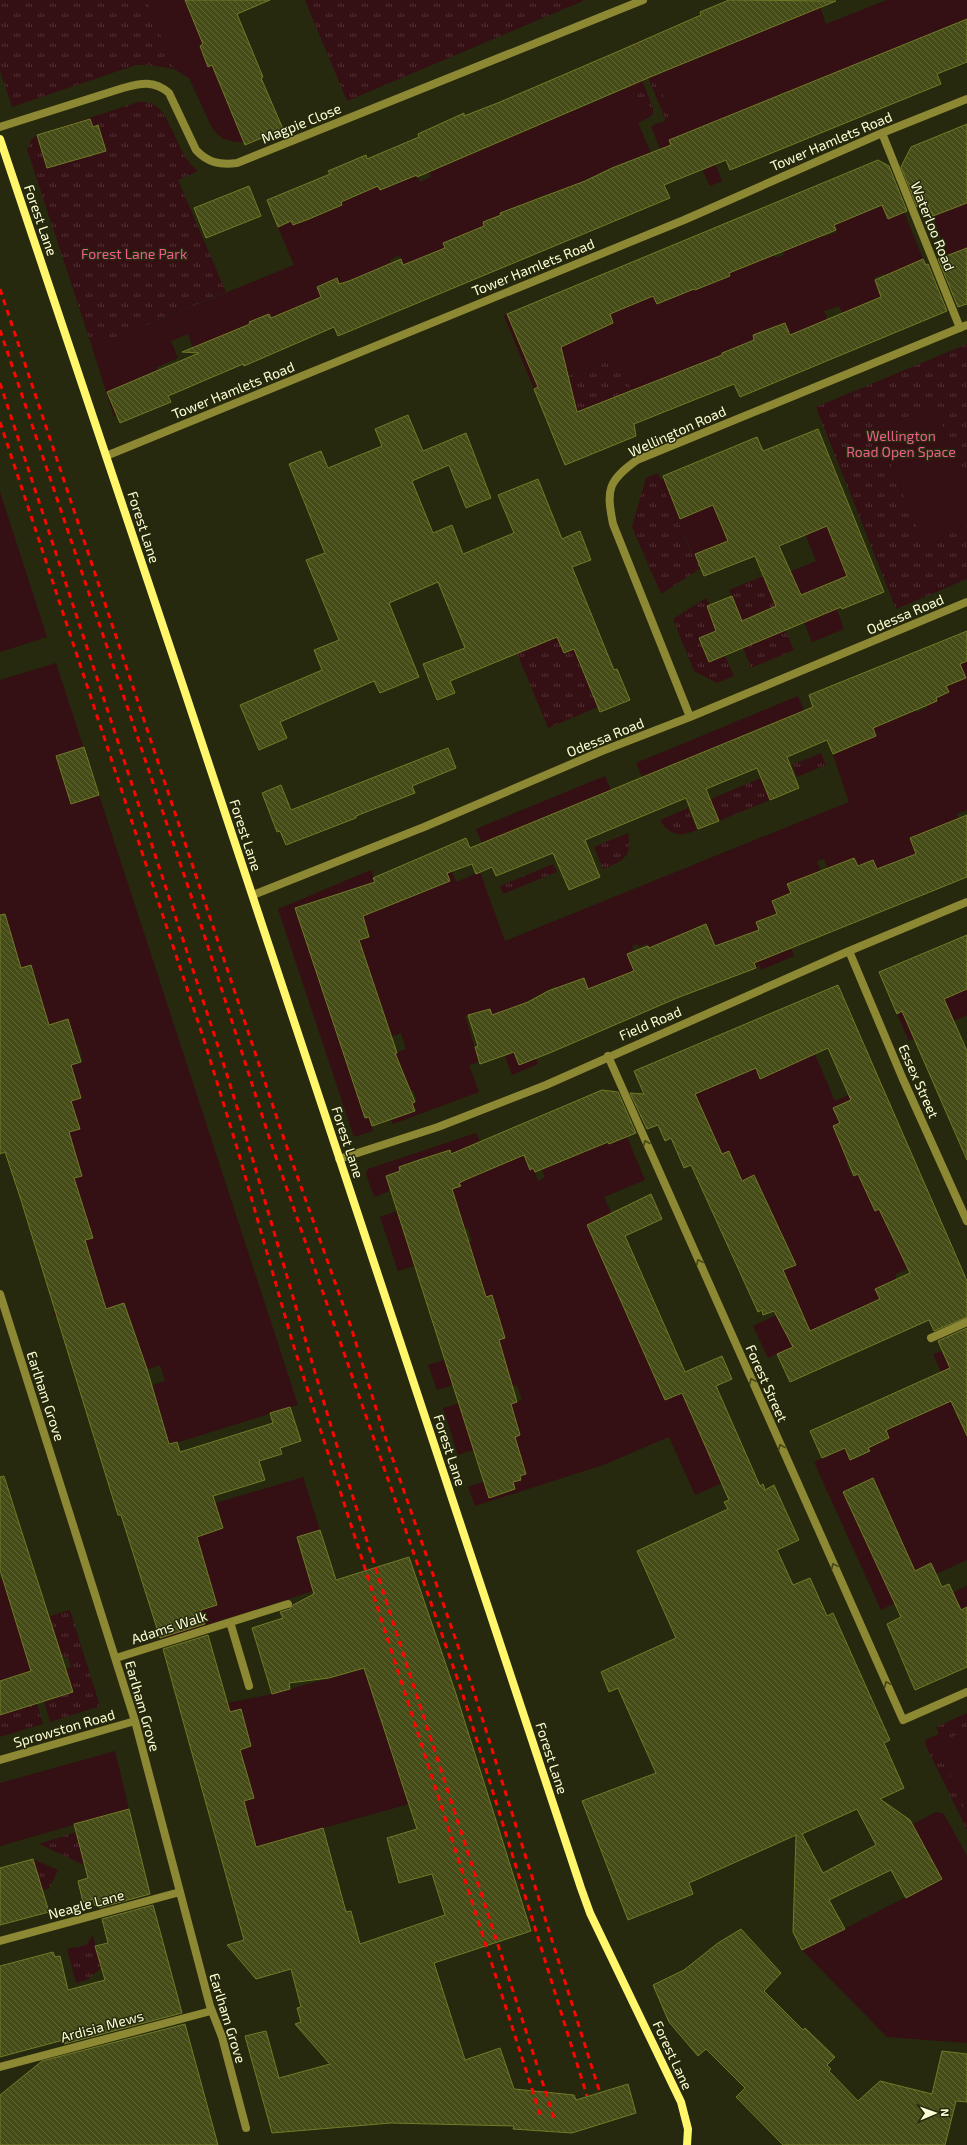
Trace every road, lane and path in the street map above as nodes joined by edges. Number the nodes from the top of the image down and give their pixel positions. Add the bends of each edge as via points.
1 (643, 0) edge
2 (967, 99) edge
3 (0, 127) edge
4 (882, 133) junction
5 (0, 140) edge
6 (964, 327) edge
7 (106, 456) junction
8 (967, 602) edge
9 (690, 717) junction
10 (253, 895) junction
11 (967, 902) edge
12 (849, 951) junction
13 (608, 1056) junction
14 (339, 1159) junction
15 (967, 1221) edge
16 (0, 1294) edge
17 (967, 1322) edge
18 (931, 1338) dead end
19 (288, 1604) dead end
20 (230, 1622) junction
21 (116, 1658) junction
22 (249, 1686) dead end
23 (967, 1692) edge
24 (135, 1721) junction
25 (0, 1760) edge
26 (180, 1892) junction
27 (0, 1941) edge
28 (211, 2011) junction
29 (0, 2067) edge
30 (246, 2128) dead end
31 (687, 2145) edge

1 - 3 street, Magpie Close via 238,163 224,165 202,157 196,150 169,93 153,84 143,83 123,88
2 - 4 street, Tower Hamlets Road
4 - 6 street, Waterloo Road
4 - 7 street, Tower Hamlets Road via 684,220
5 - 7 street, Forest Lane
6 - 9 street, Wellington Road via 637,460 617,475 610,491 613,524
7 - 10 street, Forest Lane
8 - 9 street, Odessa Road
9 - 10 street, Odessa Road
10 - 14 street, Forest Lane
11 - 12 street, Field Road
12 - 13 street, Field Road
12 - 15 street, Essex Street
13 - 14 street, Field Road via 546,1085 438,1127
23 -> 13 street, Forest Street via 903,1720
14 - 31 street, Forest Lane via 581,1888 590,1913 681,2102 688,2129
16 - 21 street, Earlham Grove
17 - 18 street
19 - 20 street, Adams Walk
20 - 21 street, Adams Walk
20 - 22 street, Adams Walk
21 - 24 street, Earlham Grove
24 - 25 street, Sprowston Road
24 - 26 street, Earlham Grove
26 - 27 street, Neagle Lane
26 - 28 street, Earlham Grove
28 - 29 street, Ardisia Mews
28 - 30 street, Earlham Grove via 222,2037

